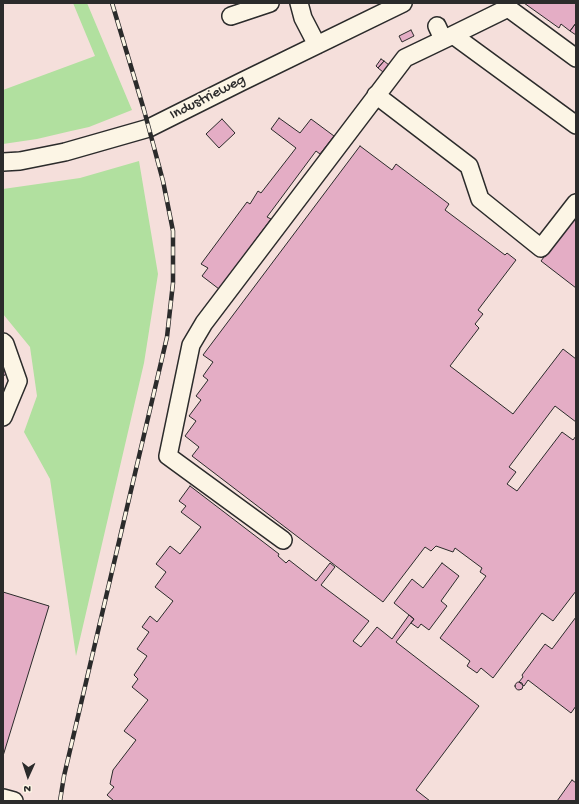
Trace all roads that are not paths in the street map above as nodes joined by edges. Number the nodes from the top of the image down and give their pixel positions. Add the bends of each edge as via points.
1 (270, 3) edge
2 (299, 3) edge
3 (403, 3) edge
4 (231, 16) dead end
5 (444, 33) junction
6 (317, 45) junction
7 (576, 58) edge
8 (376, 95) junction
9 (576, 125) edge
10 (3, 162) edge
11 (576, 203) edge
12 (3, 342) edge
13 (3, 417) edge
14 (283, 540) dead end
15 (3, 798) edge
16 (14, 801) edge

1 - 4 street
2 - 6 street via 303,18
3 - 6 street, Industrieweg
5 - 7 street via 508,8
5 - 8 street via 405,58
5 - 9 street
6 - 10 street, Industrieweg via 149,128 65,152
8 - 11 street via 470,166 480,199 541,248
8 - 14 street via 204,323 191,345 168,456
12 - 13 street via 18,381
15 - 16 street

